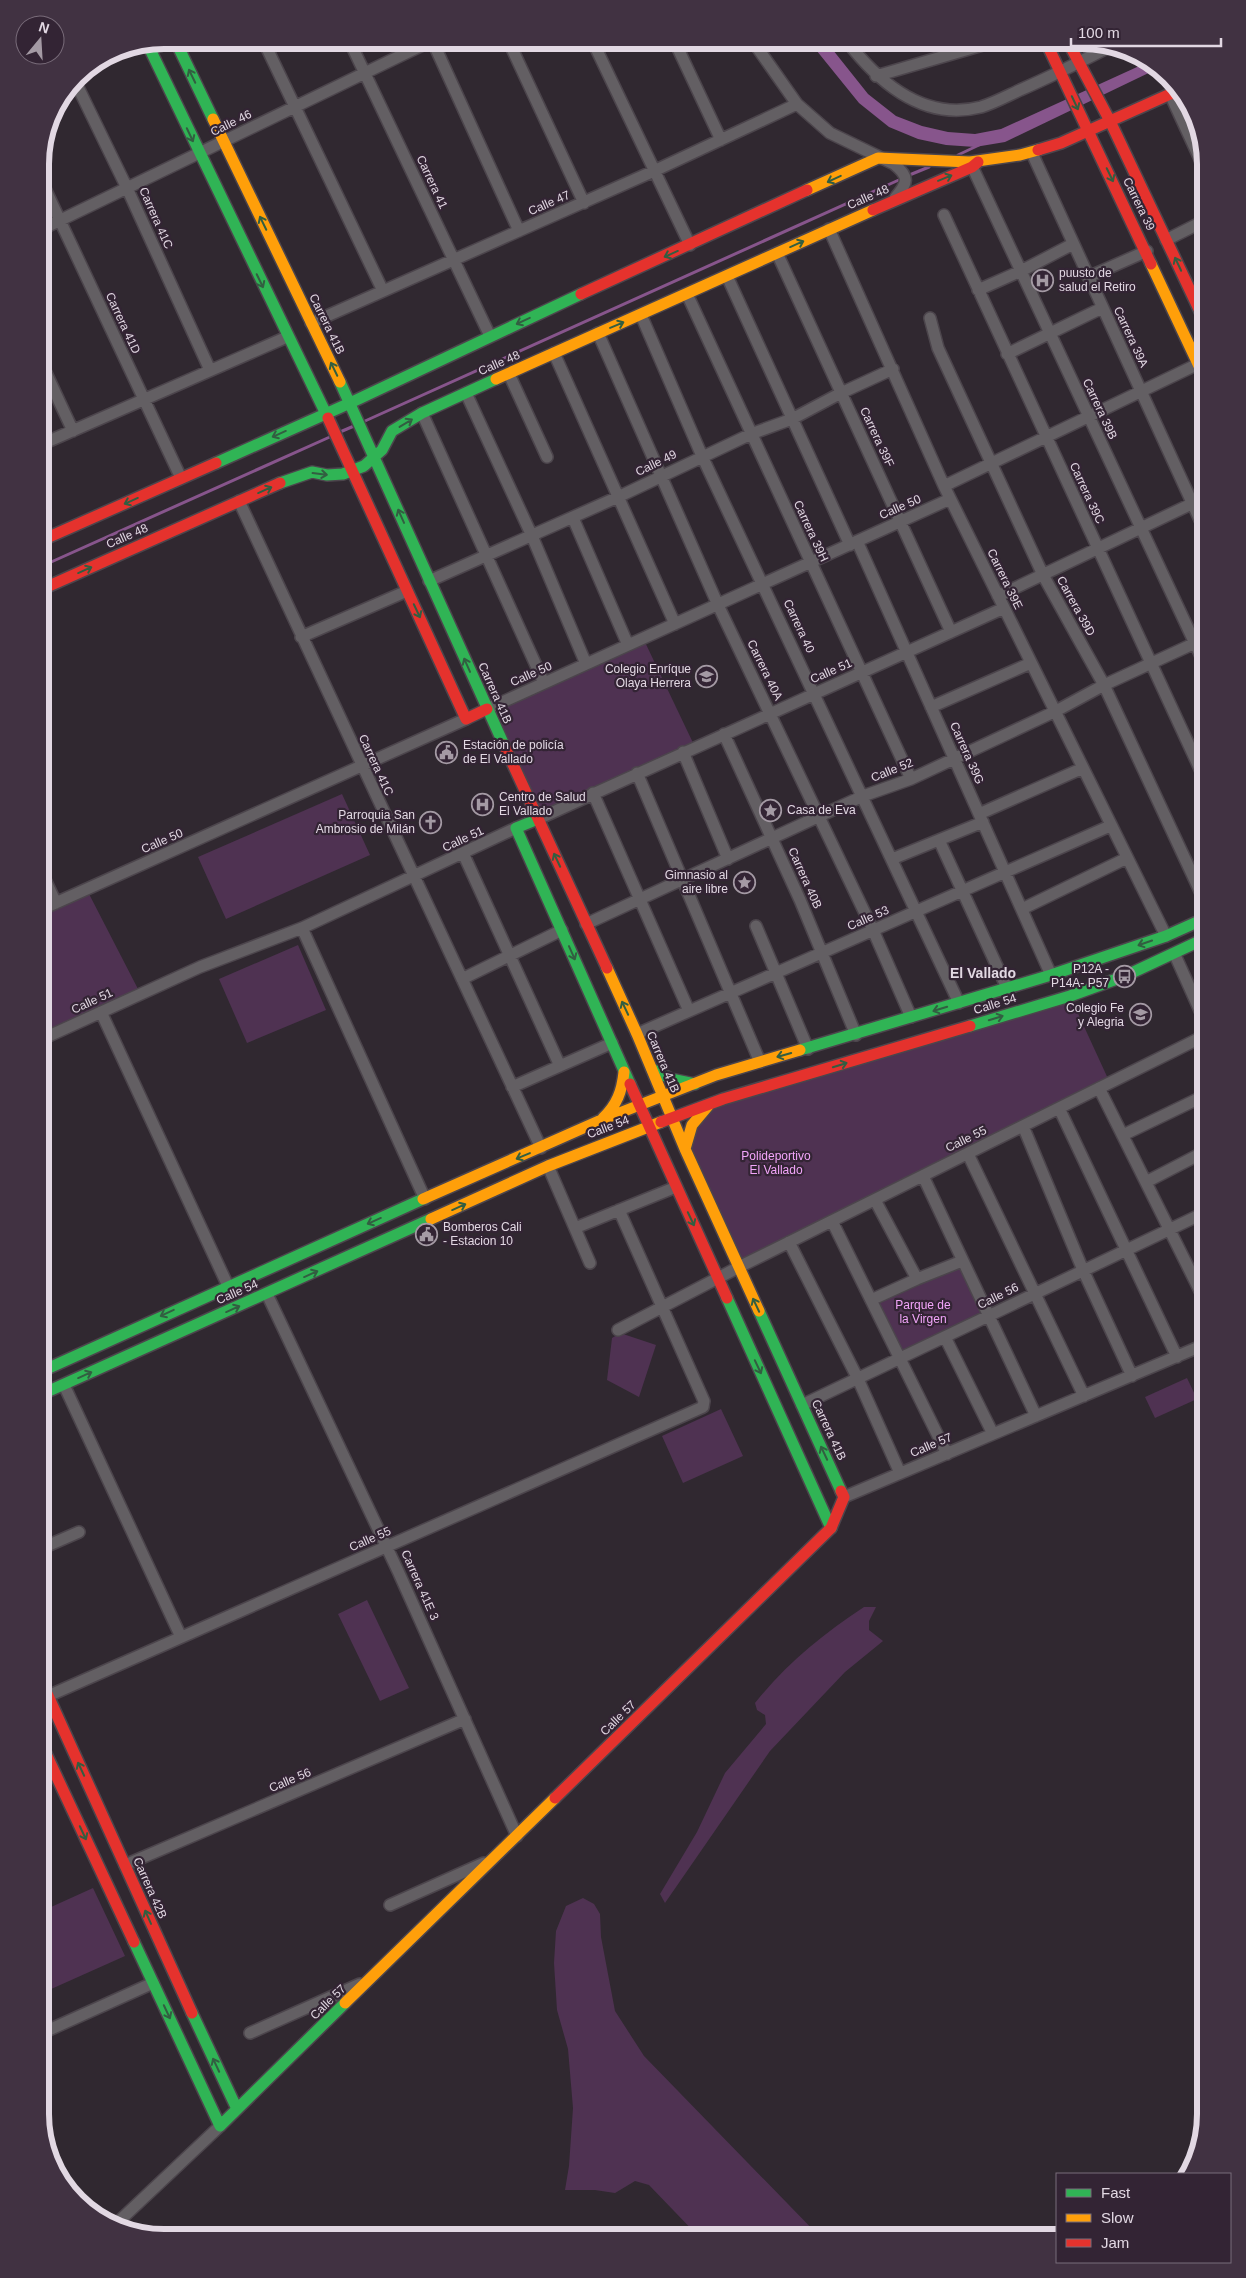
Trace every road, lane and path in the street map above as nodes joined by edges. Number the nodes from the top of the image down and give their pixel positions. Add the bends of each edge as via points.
1 (179, 49) edge
2 (267, 49) edge
3 (353, 49) edge
4 (413, 49) edge
5 (436, 49) edge
6 (512, 49) edge
7 (600, 49) edge
8 (678, 49) edge
9 (758, 49) edge
10 (854, 49) edge
11 (969, 49) edge
12 (1049, 49) edge
13 (1072, 49) edge
14 (150, 50) edge
15 (1103, 51) edge
16 (1080, 67) junction
17 (364, 73) junction
18 (876, 76) junction
19 (1062, 76) junction
20 (78, 87) edge
21 (1173, 92) edge
22 (1174, 94) edge
23 (797, 104) junction
24 (294, 107) junction
25 (1112, 118) junction
26 (1087, 129) junction
27 (721, 140) junction
28 (224, 141) junction
29 (1196, 147) edge
30 (1032, 152) junction
31 (199, 153) junction
32 (878, 158) junction
33 (974, 163) junction
34 (654, 172) junction
35 (127, 188) junction
36 (49, 197) edge
37 (893, 201) junction
38 (584, 203) junction
39 (944, 215) dead end
40 (60, 220) junction
41 (1197, 224) edge
42 (49, 226) edge
43 (830, 229) junction
44 (519, 231) junction
45 (1166, 240) junction
46 (1073, 244) junction
47 (690, 245) junction
48 (1147, 251) junction
49 (777, 253) junction
50 (454, 261) junction
51 (1021, 271) junction
52 (727, 276) junction
53 (1088, 278) junction
54 (978, 290) junction
55 (383, 291) junction
56 (687, 294) junction
57 (1197, 305) edge
58 (1102, 308) junction
59 (640, 315) junction
60 (930, 318) dead end
61 (311, 323) junction
62 (598, 333) junction
63 (1050, 334) junction
64 (287, 336) junction
65 (490, 336) junction
66 (554, 353) junction
67 (1008, 354) junction
68 (1197, 362) edge
69 (1197, 364) edge
70 (893, 369) junction
71 (210, 370) junction
72 (509, 374) junction
73 (49, 380) edge
74 (1141, 392) junction
75 (466, 393) junction
76 (841, 393) junction
77 (144, 400) junction
78 (352, 408) junction
79 (422, 413) junction
80 (1089, 416) junction
81 (327, 419) junction
82 (792, 419) junction
83 (72, 431) junction
84 (751, 434) junction
85 (1046, 437) junction
86 (49, 442) edge
87 (702, 456) junction
88 (548, 457) dead end
89 (375, 458) junction
90 (992, 463) junction
91 (353, 471) junction
92 (660, 476) junction
93 (182, 478) junction
94 (944, 486) junction
95 (618, 497) junction
96 (950, 499) junction
97 (1197, 501) edge
98 (238, 502) junction
99 (1192, 503) junction
100 (1197, 514) edge
101 (573, 518) junction
102 (901, 522) junction
103 (1141, 528) junction
104 (532, 536) junction
105 (49, 537) edge
106 (854, 543) junction
107 (1098, 548) junction
108 (487, 556) junction
109 (810, 563) junction
110 (1043, 574) junction
111 (429, 581) junction
112 (764, 584) junction
113 (49, 586) edge
114 (407, 590) junction
115 (998, 596) junction
116 (718, 605) junction
117 (1004, 608) junction
118 (675, 624) junction
119 (952, 632) junction
120 (301, 636) junction
121 (1195, 643) junction
122 (628, 645) junction
123 (1197, 647) edge
124 (907, 652) junction
125 (1031, 663) junction
126 (586, 664) junction
127 (1151, 664) junction
128 (861, 672) junction
129 (544, 683) junction
130 (1104, 685) junction
131 (815, 693) junction
132 (931, 707) junction
133 (487, 709) junction
134 (1056, 711) junction
135 (771, 713) junction
136 (466, 719) junction
137 (724, 734) junction
138 (683, 752) junction
139 (954, 758) junction
140 (1197, 763) edge
141 (361, 766) junction
142 (1083, 768) junction
143 (637, 773) junction
144 (911, 779) junction
145 (593, 793) junction
146 (863, 796) junction
147 (818, 817) junction
148 (981, 818) junction
149 (538, 819) junction
150 (1110, 826) junction
151 (516, 828) junction
152 (772, 839) junction
153 (939, 840) junction
154 (463, 853) junction
155 (1128, 858) junction
156 (728, 859) junction
157 (892, 859) junction
158 (1004, 873) junction
159 (413, 876) junction
160 (682, 880) junction
161 (1197, 885) edge
162 (49, 888) edge
163 (963, 891) junction
164 (640, 900) junction
165 (56, 903) junction
166 (49, 906) edge
167 (1022, 909) junction
168 (917, 911) junction
169 (1197, 922) edge
170 (586, 924) junction
171 (756, 926) dead end
172 (302, 928) junction
173 (562, 930) junction
174 (873, 930) junction
175 (1166, 936) junction
176 (1197, 943) edge
177 (822, 953) junction
178 (1175, 955) junction
179 (510, 956) junction
180 (778, 972) junction
181 (1051, 975) junction
182 (462, 979) junction
183 (1007, 988) junction
184 (731, 993) junction
185 (959, 1003) junction
186 (1197, 1004) edge
187 (689, 1011) junction
188 (101, 1012) junction
189 (911, 1017) junction
190 (636, 1034) junction
191 (856, 1034) junction
192 (49, 1036) edge
193 (1197, 1039) edge
194 (612, 1043) junction
195 (808, 1048) junction
196 (760, 1062) junction
197 (560, 1066) junction
198 (652, 1069) junction
199 (624, 1072) junction
200 (716, 1075) junction
201 (695, 1084) junction
202 (512, 1087) junction
203 (1099, 1088) junction
204 (662, 1097) junction
205 (724, 1099) junction
206 (1197, 1099) edge
207 (710, 1105) junction
208 (640, 1106) junction
209 (1059, 1108) junction
210 (672, 1118) junction
211 (599, 1121) junction
212 (649, 1126) junction
213 (1023, 1126) junction
214 (1123, 1135) junction
215 (610, 1141) junction
216 (541, 1148) junction
217 (685, 1149) junction
218 (968, 1154) junction
219 (1197, 1156) edge
220 (663, 1159) junction
221 (548, 1166) junction
222 (923, 1176) junction
223 (1146, 1182) junction
224 (676, 1187) junction
225 (425, 1199) junction
226 (875, 1200) junction
227 (619, 1210) junction
228 (1197, 1216) edge
229 (832, 1222) junction
230 (575, 1228) junction
231 (1170, 1228) junction
232 (789, 1242) junction
233 (1126, 1250) junction
234 (962, 1261) junction
235 (590, 1263) dead end
236 (739, 1268) junction
237 (1083, 1270) junction
238 (917, 1278) junction
239 (718, 1280) junction
240 (1197, 1284) edge
241 (228, 1286) junction
242 (1036, 1293) junction
243 (267, 1294) junction
244 (871, 1300) junction
245 (664, 1307) junction
246 (988, 1316) junction
247 (618, 1330) dead end
248 (945, 1337) junction
249 (1197, 1348) edge
250 (1177, 1357) junction
251 (900, 1358) junction
252 (49, 1368) edge
253 (1132, 1376) junction
254 (858, 1379) junction
255 (64, 1384) junction
256 (49, 1392) edge
257 (1084, 1396) junction
258 (802, 1406) junction
259 (1036, 1416) junction
260 (993, 1434) junction
261 (947, 1454) junction
262 (900, 1473) junction
263 (844, 1497) junction
264 (832, 1528) junction
265 (79, 1532) dead end
266 (49, 1545) edge
267 (387, 1546) junction
268 (181, 1637) junction
269 (49, 1696) edge
270 (49, 1698) edge
271 (464, 1719) junction
272 (49, 1760) edge
273 (517, 1836) junction
274 (495, 1858) junction
275 (125, 1865) junction
276 (390, 1905) dead end
277 (370, 1980) junction
278 (153, 1983) junction
279 (49, 2030) edge
280 (250, 2033) dead end
281 (238, 2109) junction
282 (220, 2126) junction
283 (120, 2220) edge

28 -> 1 street, Carrera 41B
2 - 24 street
3 - 17 street, Carrera 41
4 - 17 street, Calle 46
5 - 44 street
6 - 38 street
7 - 34 street
8 - 27 street
9 - 23 street
10 - 18 street
11 - 18 street
12 - 19 street, Carrera 39
13 - 16 street, Carrera 39
14 -> 31 street
15 - 16 street
16 - 19 street
16 - 25 street, Carrera 39
17 - 24 street, Calle 46
17 - 50 street, Carrera 41
18 - 19 street via 897,92 928,106 958,110 982,106
19 -> 26 street, Carrera 39
20 - 35 street, Carrera 41C
21 - 25 street, Calle 48
22 - 29 street
23 - 27 street, Calle 47
23 - 32 street via 830,133
24 - 28 street, Calle 46
24 - 55 street
25 - 26 street, Calle 48
25 - 45 street, Carrera 39
26 - 30 street, Calle 48
26 -> 48 street, Carrera 39
27 - 34 street, Calle 47
28 - 31 street, Calle 46
61 -> 28 street, Carrera 41B
30 - 33 street, Calle 48
30 - 46 street, Carrera 39A
31 - 35 street, Calle 46
31 -> 64 street
32 - 33 street, Calle 48
32 - 37 street via 894,164 905,175 906,182
32 -> 47 street, Calle 48
37 -> 33 street, Calle 48
33 - 51 street, Carrera 39B
34 - 38 street, Calle 47
34 - 47 street
35 - 40 street, Calle 46
35 - 71 street, Carrera 41C
36 - 40 street, Carrera 41D
37 - 43 street, Calle 48
38 - 44 street, Calle 47
39 - 54 street, Carrera 39C
40 - 42 street, Calle 46
40 - 77 street, Carrera 41D
41 - 45 street
49 -> 43 street, Calle 48
43 - 70 street, Carrera 39E
44 - 50 street, Calle 47
57 -> 45 street, Carrera 39
46 - 51 street
46 - 53 street, Carrera 39A
47 -> 65 street, Calle 48
48 - 53 street
48 - 68 street, Carrera 39
49 - 52 street, Calle 48
49 - 76 street, Carrera 39F
50 - 55 street, Calle 47
50 - 65 street, Carrera 41
51 - 54 street
51 - 63 street, Carrera 39B
52 - 56 street, Calle 48
52 - 82 street, Carrera 39G
53 - 58 street, Carrera 39A
54 - 67 street, Carrera 39C
55 - 61 street, Calle 47
56 - 59 street, Calle 48
56 - 84 street, Carrera 39H
58 - 63 street
58 - 74 street, Carrera 39A
62 -> 59 street, Calle 48
59 - 87 street, Carrera 40
60 - 90 street, Carrera 39D via 938,348
78 -> 61 street, Carrera 41B
62 - 66 street, Calle 48
62 - 92 street, Carrera 40A
63 - 67 street
63 - 80 street, Carrera 39B
64 - 71 street
64 - 81 street
65 - 78 street, Calle 48
66 - 72 street, Calle 48
66 - 95 street
67 - 85 street, Carrera 39C
69 - 74 street
70 - 76 street, Calle 49
70 - 94 street, Carrera 39E
71 - 77 street
72 - 75 street, Calle 48
72 - 88 street
73 - 83 street
74 - 80 street
74 - 99 street, Carrera 39A
75 - 79 street, Calle 48
75 - 104 street
76 - 82 street, Calle 49
76 - 102 street, Carrera 39F
77 - 83 street
77 - 93 street, Carrera 41D
78 - 81 street, Calle 48
78 - 89 street, Carrera 41B
89 -> 79 street, Calle 48 via 392,431
79 - 108 street
80 - 85 street
80 - 103 street, Carrera 39B
81 - 91 street
81 -> 93 street, Calle 48
82 - 84 street, Calle 49
82 - 106 street, Carrera 39G
83 - 86 street
84 - 87 street, Calle 49
84 - 109 street, Carrera 39H
85 - 90 street
85 - 107 street, Carrera 39C
87 - 92 street, Calle 49
87 - 112 street, Carrera 40
89 - 91 street, Calle 48
111 -> 89 street, Carrera 41B
90 - 94 street
90 - 110 street, Carrera 39D
98 -> 91 street, Calle 48 via 288,479 312,472 340,474
91 - 114 street
92 - 95 street, Calle 49
92 - 116 street, Carrera 40A
93 -> 105 street, Calle 48
94 - 96 street, Carrera 39E
95 - 101 street, Calle 49
95 - 118 street
96 - 102 street, Calle 50
96 - 115 street, Carrera 39E
97 - 99 street
113 -> 98 street, Calle 48
98 - 120 street, Carrera 41C
99 - 100 street, Carrera 39A
99 - 103 street
101 - 104 street, Calle 49
101 - 122 street
102 - 106 street, Calle 50
102 - 119 street, Carrera 39F
103 - 107 street
103 - 121 street, Carrera 39B
104 - 108 street, Calle 49
104 - 126 street
106 - 109 street, Calle 50
106 - 124 street, Carrera 39G
107 - 110 street
107 - 127 street, Carrera 39C
108 - 111 street, Calle 49
108 - 129 street
109 - 112 street, Calle 50
109 - 128 street, Carrera 39H
110 - 115 street
110 - 130 street, Carrera 39D
133 -> 111 street, Carrera 41B
112 - 116 street, Calle 50
112 - 131 street, Carrera 40
114 - 120 street
114 -> 136 street
115 - 117 street, Carrera 39E
116 - 118 street, Calle 50
116 - 135 street, Carrera 40A
117 - 119 street, Calle 51
117 - 125 street, Carrera 39E
118 - 122 street, Calle 50
119 - 124 street, Calle 51
120 - 141 street, Carrera 41C
121 - 123 street, Carrera 39B
121 - 127 street, Calle 52
122 - 126 street, Calle 50
124 - 128 street, Calle 51
124 - 132 street, Carrera 39G
125 - 132 street
125 - 134 street, Carrera 39E
126 - 129 street, Calle 50
127 - 130 street, Calle 52
127 - 140 street, Carrera 39C
128 - 131 street, Calle 51
128 - 144 street, Carrera 39H
129 - 133 street, Calle 50
130 - 134 street, Calle 52
130 - 161 street, Carrera 39D
131 - 135 street, Calle 51
131 - 146 street, Carrera 40
132 - 139 street, Carrera 39G
133 - 136 street, Calle 50
133 - 149 street, Carrera 41B
134 - 139 street, Calle 52
134 - 142 street, Carrera 39E
135 - 137 street, Calle 51
135 - 147 street, Carrera 40A
136 - 141 street, Calle 50
137 - 138 street, Calle 51
137 - 152 street, Carrera 40B
138 - 143 street, Calle 51
138 - 156 street
139 - 144 street, Calle 52
139 - 148 street, Carrera 39G
141 - 159 street, Carrera 41C
141 - 165 street, Calle 50
142 - 148 street
142 - 150 street, Carrera 39E
143 - 145 street, Calle 51
143 - 160 street
144 - 146 street, Calle 52
145 - 149 street, Calle 51
145 - 164 street
146 - 147 street, Calle 52
146 - 157 street, Carrera 40
147 - 152 street, Calle 52
147 - 174 street, Carrera 40A
148 - 153 street
148 - 158 street, Carrera 39G
149 - 151 street, Calle 51
170 -> 149 street, Carrera 41B
150 - 155 street, Carrera 39E
150 - 158 street, Calle 53
151 - 154 street, Calle 51
151 - 173 street
152 - 156 street, Calle 52
152 - 177 street, Carrera 40B
153 - 157 street
153 - 163 street
154 - 159 street, Calle 51
154 - 179 street
155 - 167 street
155 - 175 street, Carrera 39E
156 - 160 street, Calle 52
157 - 168 street, Carrera 40
158 - 163 street, Calle 53
158 - 167 street, Carrera 39G
159 - 172 street, Calle 51
159 - 182 street, Carrera 41C
160 - 164 street, Calle 52
160 - 184 street
162 - 165 street
163 - 168 street, Calle 53
163 - 183 street
164 - 170 street, Calle 52
164 - 187 street
165 - 166 street, Calle 50
167 - 181 street, Carrera 39G
168 - 174 street, Calle 53
168 - 185 street, Carrera 40
169 - 175 street, Calle 54
190 -> 170 street, Carrera 41B
171 - 180 street
172 - 188 street, Calle 51 via 200,967
172 - 225 street
173 - 179 street
173 -> 194 street
174 - 177 street, Calle 53
174 - 189 street, Carrera 40A
175 -> 181 street, Calle 54
176 - 178 street, Calle 54
177 - 180 street, Calle 53
177 - 191 street, Carrera 40B
178 - 186 street
205 -> 178 street, Calle 54 via 1070,996
179 - 182 street
179 - 197 street
180 - 184 street, Calle 53
180 - 195 street
181 - 183 street, Calle 54
182 - 202 street, Carrera 41C
183 - 185 street, Calle 54
184 - 187 street, Calle 53
184 - 196 street
185 -> 189 street, Calle 54
187 - 190 street, Calle 53
188 - 192 street, Calle 51
188 - 241 street
189 - 191 street, Calle 54
190 - 198 street, Carrera 41B
191 - 195 street, Calle 54
193 - 203 street, Calle 55
194 - 197 street
194 - 199 street
195 -> 196 street, Calle 54
196 - 200 street, Calle 54
197 - 202 street
198 - 201 street via 671,1079
198 - 204 street, Carrera 41B
199 - 208 street
199 - 211 street via 619,1098
200 - 201 street, Calle 54
200 - 205 street via 712,1090
201 - 204 street, Calle 54
202 - 216 street, Carrera 41C
203 - 209 street, Calle 55
203 - 214 street
204 - 208 street, Calle 54
204 - 210 street, Carrera 41B
205 - 207 street, Calle 54
206 - 214 street
207 - 210 street, Calle 54
207 - 217 street via 695,1120
208 - 211 street, Calle 54
208 - 212 street
209 - 213 street, Calle 55
209 - 233 street
210 - 212 street, Calle 54
210 - 217 street, Carrera 41B
211 - 216 street, Calle 54
212 - 215 street, Calle 54
212 - 220 street
213 - 218 street, Calle 55
213 - 237 street
214 - 223 street
215 - 220 street via 641,1142
215 - 221 street, Calle 54
216 -> 225 street, Calle 54
217 - 236 street, Carrera 41B
218 - 222 street, Calle 55
218 - 242 street
219 - 223 street
220 - 224 street
221 - 230 street
243 -> 221 street, Calle 54
222 - 226 street, Calle 55
222 - 234 street
223 - 231 street
224 - 227 street
224 -> 239 street
225 -> 241 street, Calle 54
226 - 229 street, Calle 55
226 - 238 street
227 - 230 street
227 - 245 street
228 - 231 street, Calle 56
229 - 232 street, Calle 55
229 - 244 street
230 - 235 street
231 - 233 street, Calle 56
231 - 240 street
232 - 236 street, Calle 55
232 - 254 street
233 - 237 street, Calle 56
233 - 250 street
234 - 238 street
234 - 246 street
236 - 239 street, Calle 55
258 -> 236 street, Carrera 41B
237 - 242 street, Calle 56
237 - 253 street
238 - 244 street
239 - 245 street, Calle 55
239 -> 264 street
241 -> 252 street, Calle 54
242 - 246 street, Calle 56
242 - 257 street
255 -> 243 street, Calle 54
243 - 267 street, Carrera 41E 3
244 - 251 street
245 - 247 street, Calle 55
245 - 267 street, Calle 55 via 704,1401 703,1407
246 - 248 street, Calle 56
246 - 259 street
248 - 251 street, Calle 56
248 - 260 street
249 - 250 street, Calle 57
250 - 253 street, Calle 57
251 - 254 street, Calle 56
251 - 261 street
253 - 257 street, Calle 57
254 - 258 street, Calle 56
254 - 262 street
255 - 256 street, Calle 54
255 - 268 street
257 - 259 street, Calle 57
263 -> 258 street, Carrera 41B
259 - 260 street, Calle 57
260 - 261 street, Calle 57
261 - 262 street, Calle 57
262 - 263 street, Calle 57
263 - 264 street, Calle 57
264 - 273 street, Calle 57
265 - 266 street
267 - 268 street, Calle 55
267 - 271 street, Carrera 41E 3
268 - 269 street, Calle 55
275 -> 270 street, Carrera 42B
271 - 273 street, Carrera 41E 3
271 - 275 street, Calle 56
272 -> 278 street
273 - 274 street, Calle 57
274 - 276 street
274 - 277 street, Calle 57
281 -> 275 street, Carrera 42B
277 - 280 street
277 - 281 street, Calle 57
278 - 279 street
278 -> 282 street
281 - 282 street, Calle 57
282 - 283 street, Calle 57

